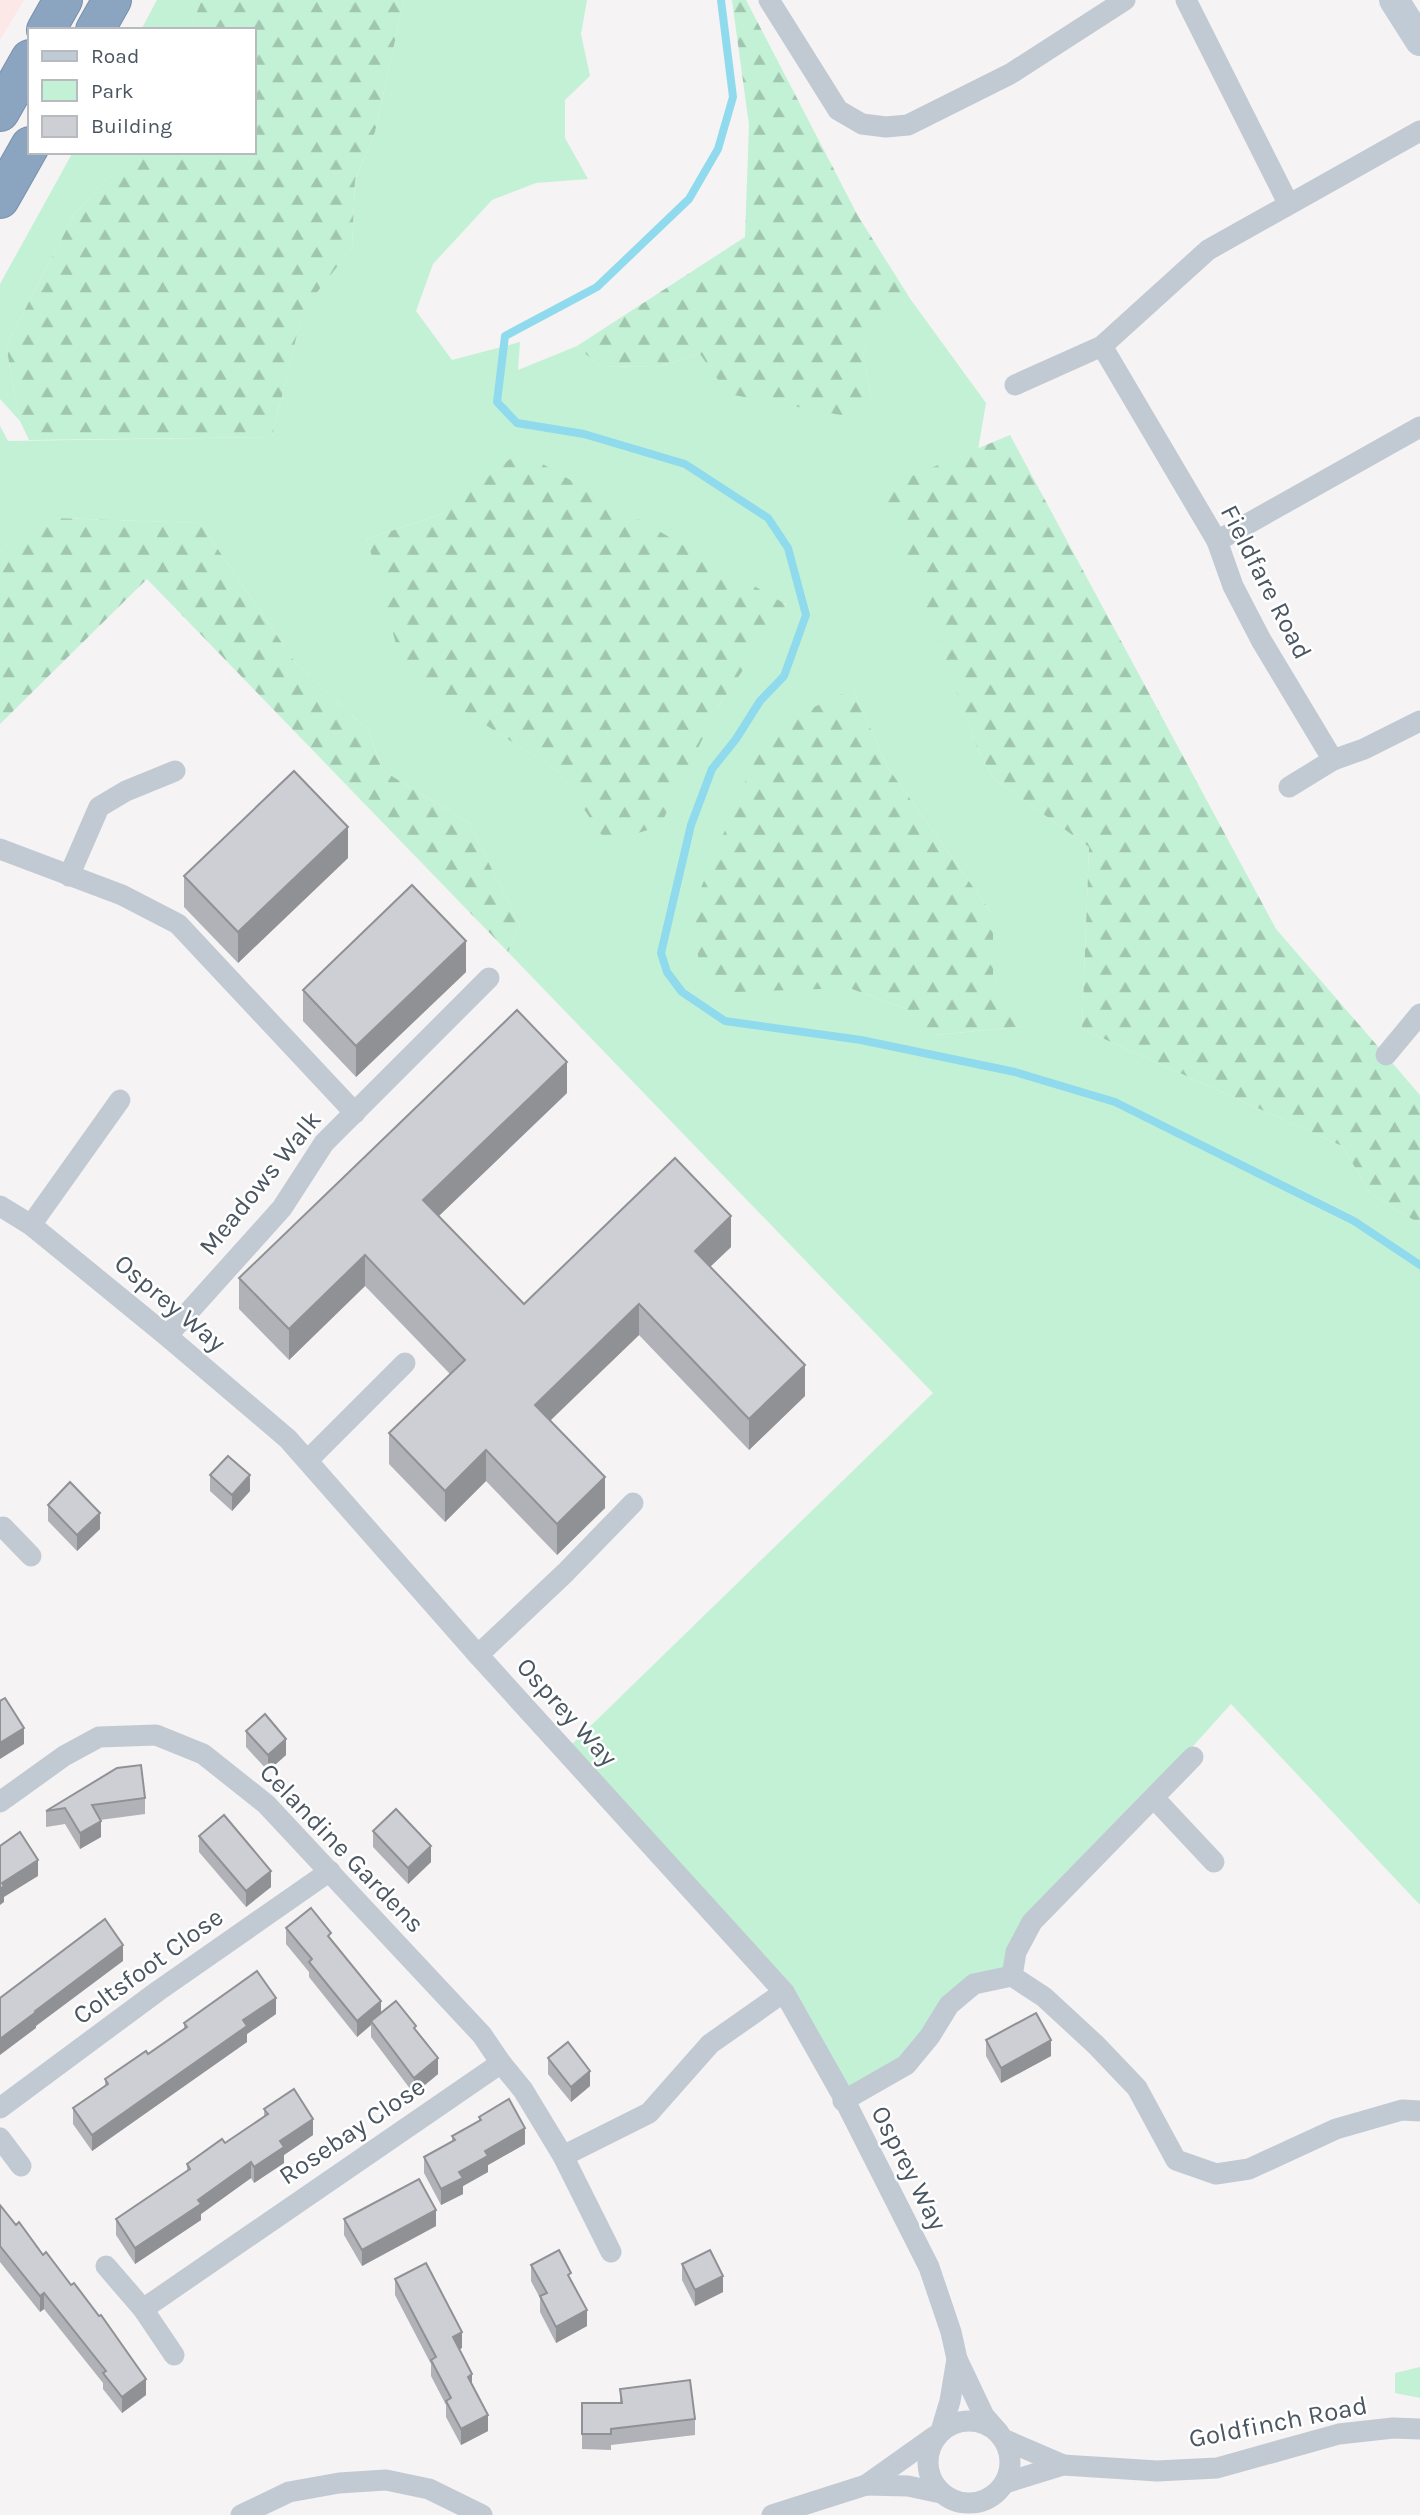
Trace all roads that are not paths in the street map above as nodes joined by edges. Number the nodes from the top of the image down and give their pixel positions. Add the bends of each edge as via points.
1 (63, 0) edge
2 (112, 0) edge
3 (769, 0) edge
4 (1125, 0) edge
5 (1186, 0) edge
6 (1394, 0) edge
7 (47, 28) edge
8 (96, 28) edge
9 (1420, 41) edge
10 (28, 63) edge
11 (0, 112) edge
12 (1420, 131) edge
13 (28, 150) edge
14 (0, 199) edge
15 (1288, 203) junction
16 (1102, 346) junction
17 (1015, 385) dead end
18 (1420, 427) edge
19 (1217, 541) junction
20 (1420, 721) edge
21 (1333, 760) junction
22 (175, 771) dead end
23 (1289, 787) dead end
24 (0, 849) edge
25 (69, 876) junction
26 (489, 978) dead end
27 (1420, 1014) edge
28 (1386, 1055) dead end
29 (120, 1100) dead end
30 (355, 1113) junction
31 (0, 1206) edge
32 (31, 1225) junction
33 (167, 1336) junction
34 (405, 1363) dead end
35 (308, 1460) junction
36 (633, 1503) dead end
37 (1, 1527) edge
38 (31, 1556) dead end
39 (478, 1655) junction
40 (1193, 1757) dead end
41 (1154, 1798) junction
42 (0, 1802) edge
43 (1214, 1862) dead end
44 (330, 1871) junction
45 (1012, 1976) junction
46 (784, 1992) junction
47 (501, 2063) junction
48 (843, 2101) junction
49 (0, 2108) edge
50 (1420, 2111) edge
51 (0, 2138) edge
52 (563, 2156) junction
53 (21, 2166) dead end
54 (611, 2252) dead end
55 (106, 2266) dead end
56 (143, 2309) junction
57 (174, 2355) dead end
58 (957, 2359) junction
59 (1420, 2429) edge
60 (939, 2433) junction
61 (1001, 2436) junction
62 (1063, 2465) junction
63 (866, 2485) junction
64 (1000, 2489) junction
65 (948, 2502) edge
66 (241, 2515) edge
67 (482, 2515) edge
68 (772, 2515) edge
69 (985, 2515) edge

1 - 7 highway
2 - 8 highway
3 - 4 street via 838,110 862,124 886,127 908,125 1010,74
5 - 15 street
6 - 9 street
10 - 11 highway
12 - 15 street
13 - 14 highway
15 - 16 street via 1208,250
16 - 17 street
16 - 19 street, Fieldfare Road
18 - 19 street
19 - 21 street, Fieldfare Road via 1233,586 1261,640
20 - 21 street
21 - 23 street
22 - 25 street via 99,807
24 - 25 street
25 - 30 street via 122,895 178,925
26 - 30 street, Meadows Walk
27 - 28 street
29 - 32 street
30 - 33 street, Meadows Walk via 324,1143 282,1208
31 - 32 street, Osprey Way
32 - 33 street, Osprey Way
33 - 35 street, Osprey Way
34 - 35 street
35 - 39 street, Osprey Way
36 - 39 street
37 - 38 street
39 - 46 street, Osprey Way
40 - 41 street
41 - 43 street
41 - 45 street via 1032,1922 1016,1952
42 - 44 street, Celandine Gardens via 99,1737 156,1735 203,1754 266,1804
44 - 47 street, Celandine Gardens via 482,2035
44 - 49 street, Coltsfoot Close
45 - 48 street via 974,1984 949,2005 906,2066
45 - 50 street via 1044,1997 1137,2088 1176,2160 1216,2174 1248,2169 1336,2129 1402,2110
46 - 48 street, Osprey Way
46 - 52 street via 710,2044 649,2113
47 - 52 street
47 - 56 street, Rosebay Close
48 - 58 street, Osprey Way via 929,2267
51 - 53 street
52 - 54 street
55 - 56 street
56 - 57 street
58 - 60 street, Osprey Way
58 - 61 street, Osprey Way via 984,2416
59 - 62 street, Goldfinch Road via 1339,2434 1217,2468 1157,2471
60 - 61 street via 961,2421 974,2421
60 - 63 street
60 - 65 street via 929,2449 927,2465 933,2484
61 - 62 street, Goldfinch Road
61 - 64 street via 1010,2457
62 - 64 street, Goldfinch Road
63 - 65 street via 908,2486
63 - 68 street
64 - 65 street via 972,2504
64 - 69 street
66 - 67 street via 289,2493 386,2480 429,2489

